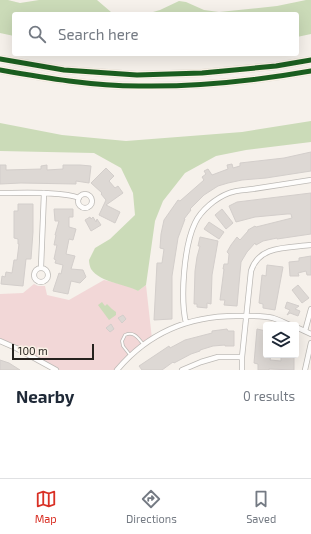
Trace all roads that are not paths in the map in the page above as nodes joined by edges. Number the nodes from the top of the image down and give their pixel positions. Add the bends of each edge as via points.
1 (0, 59) edge
2 (311, 60) edge
3 (0, 70) edge
4 (311, 71) edge
5 (311, 180) edge
6 (0, 193) edge
7 (44, 194) junction
8 (79, 198) dead end
9 (311, 245) edge
10 (41, 267) dead end
11 (311, 309) edge
12 (247, 316) junction
13 (283, 322) edge
14 (186, 323) junction
15 (299, 329) edge
16 (305, 331) junction
17 (311, 334) edge
18 (0, 341) edge
19 (311, 343) edge
20 (143, 345) junction
21 (131, 356) junction
22 (242, 357) junction
23 (56, 370) edge
24 (117, 370) edge
25 (182, 370) edge
26 (242, 370) edge
27 (305, 370) edge

1 - 2 main road via 64,70 137,75 202,73
3 - 4 main road via 66,81 138,86 203,85
5 - 14 street via 230,192 205,210 195,222 190,235 184,272 183,310
6 - 7 street
7 - 8 street via 74,195
7 - 10 street
9 - 12 street via 268,251 260,256 251,272
11 - 16 street
12 - 13 street via 273,318
12 - 14 street via 205,318
12 - 22 street
14 - 20 street
15 - 16 street
16 - 17 street
18 - 23 street
19 - 27 street
20 - 21 street
20 - 21 lane via 135,334 125,335 123,346
21 - 24 street
22 - 25 street via 218,357
22 - 26 street

